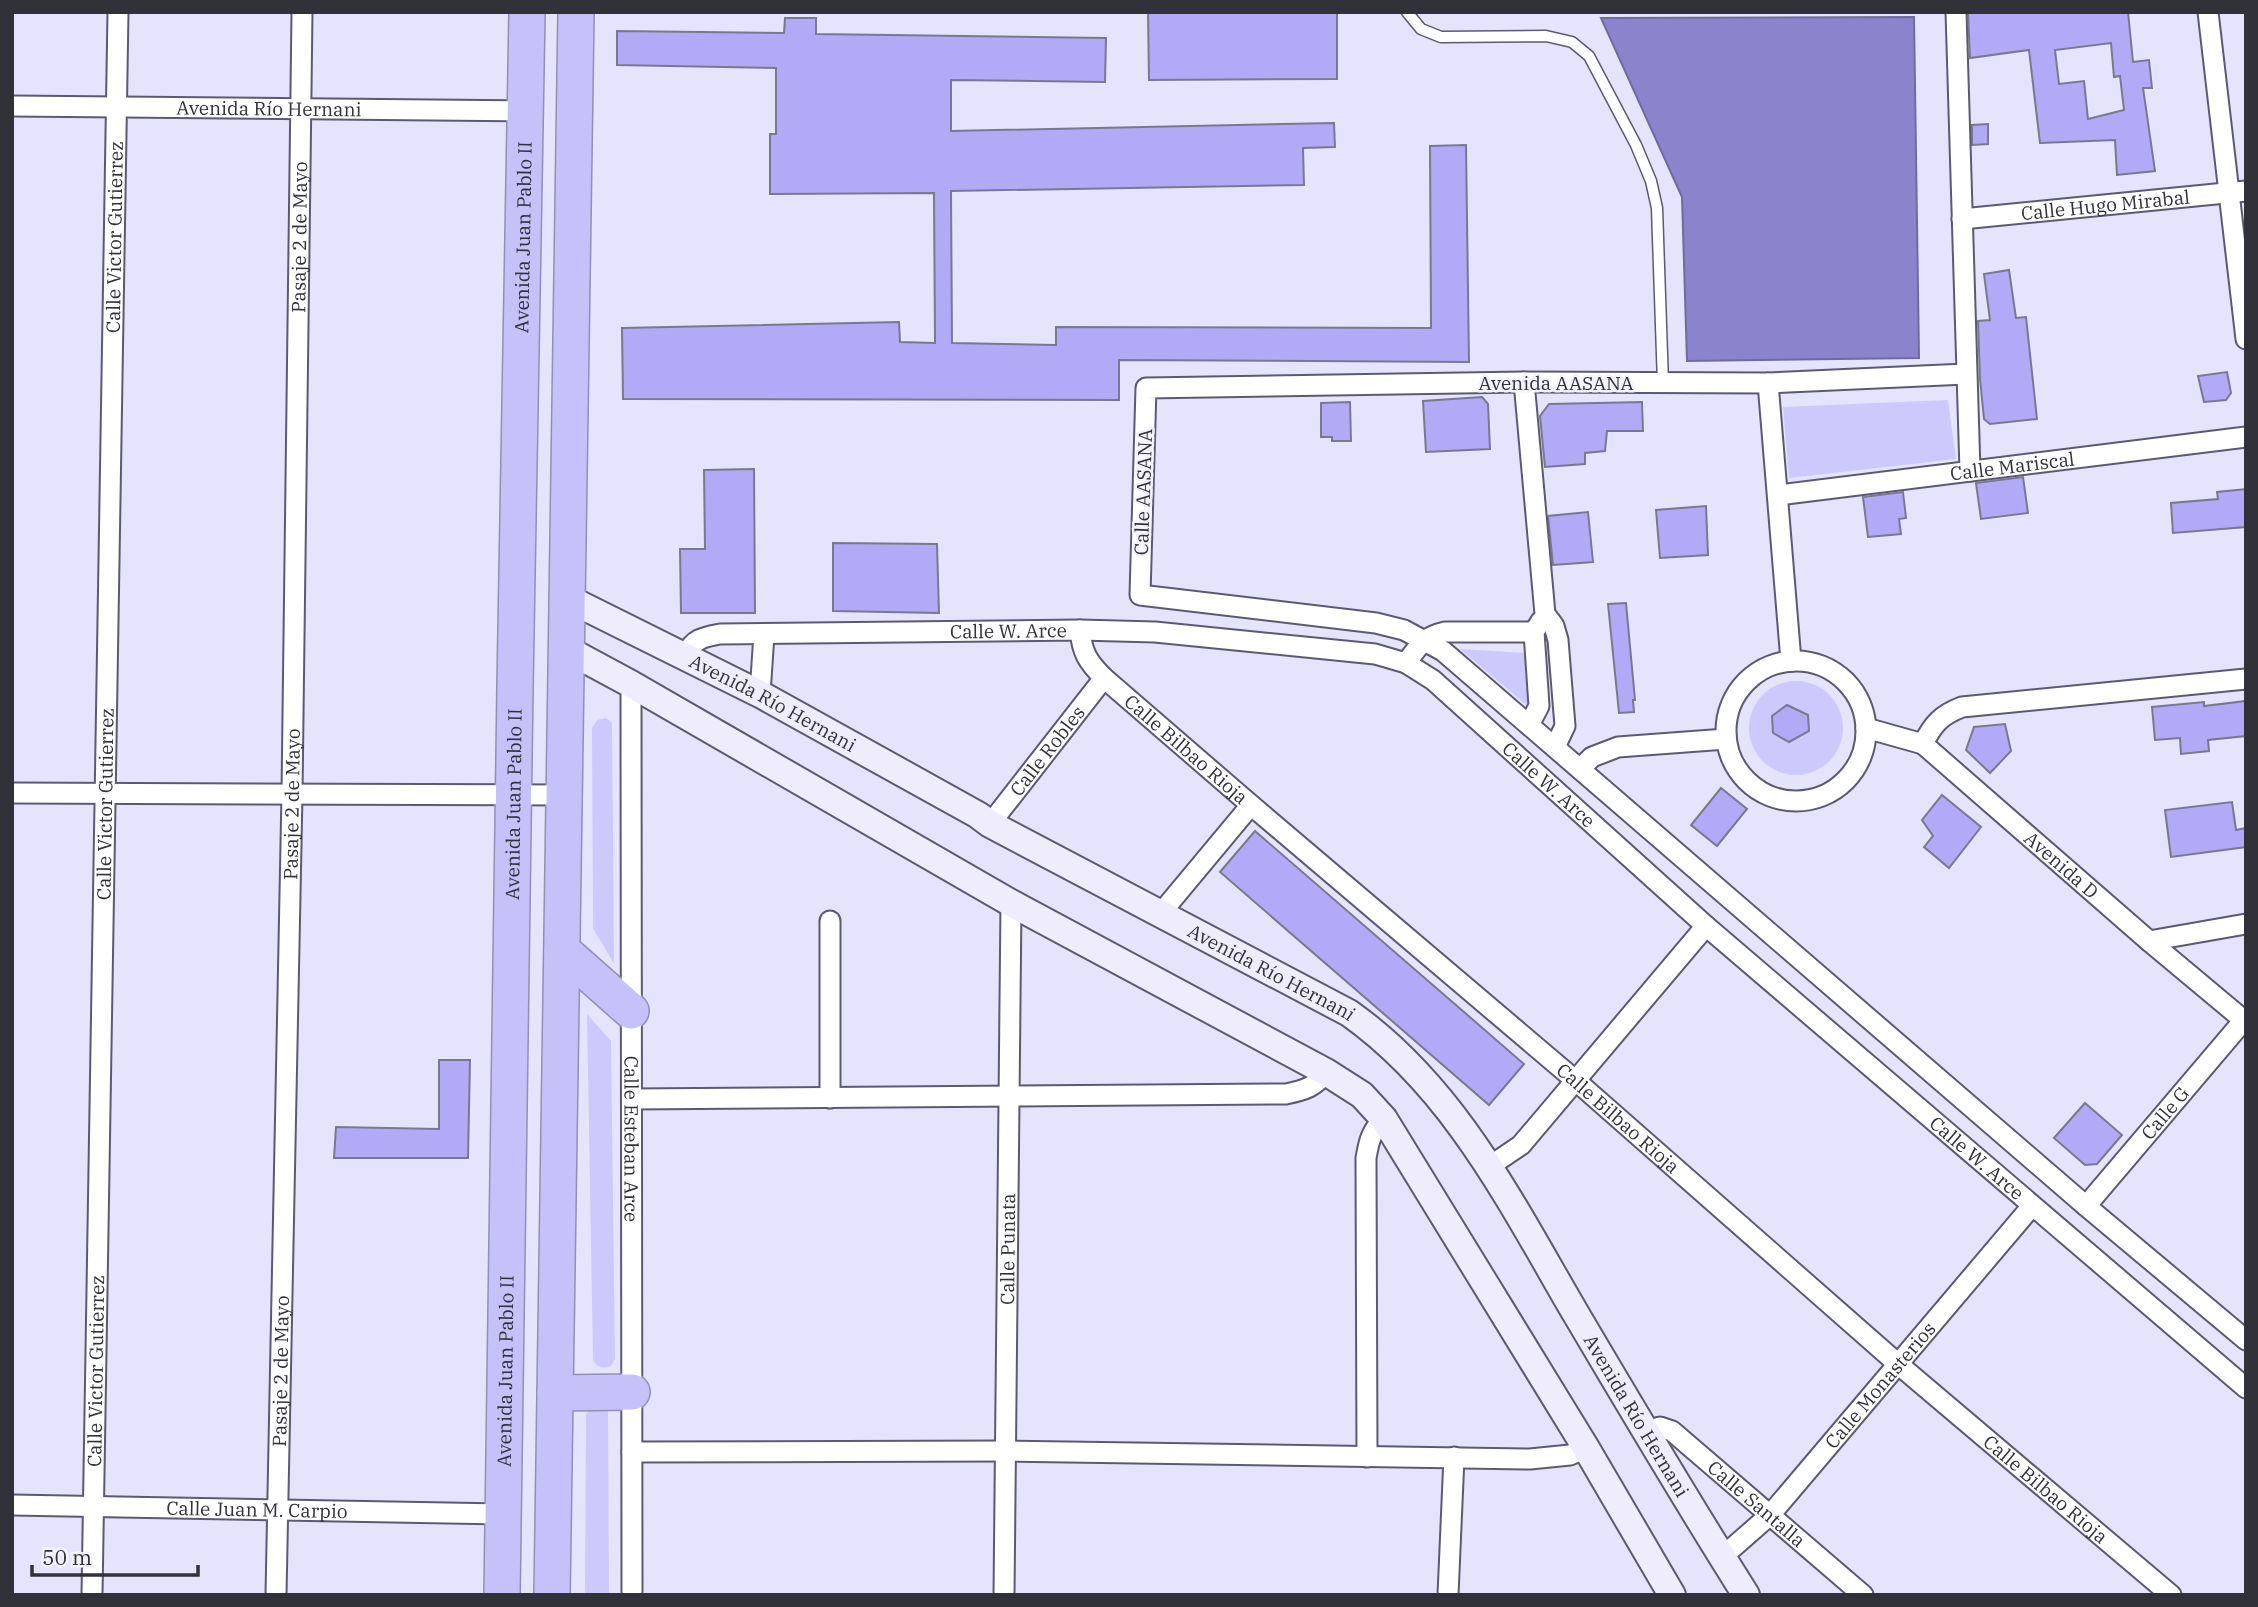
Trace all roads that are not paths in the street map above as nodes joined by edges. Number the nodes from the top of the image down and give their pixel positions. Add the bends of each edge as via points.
1 (118, 12) edge
2 (302, 12) edge
3 (527, 12) edge
4 (576, 12) edge
5 (1407, 12) edge
6 (1956, 12) edge
7 (2208, 12) edge
8 (12, 106) edge
9 (116, 107) junction
10 (300, 108) junction
11 (526, 111) junction
12 (2237, 192) edge
13 (1962, 219) junction
14 (2246, 339) edge
15 (1966, 374) junction
16 (1524, 382) junction
17 (1768, 383) junction
18 (1663, 384) junction
19 (1146, 388) joint
20 (2246, 438) edge
21 (1970, 471) junction
22 (1778, 495) junction
23 (1140, 595) joint
24 (567, 598) junction
25 (1545, 614) junction
26 (1080, 630) junction
27 (1534, 632) junction
28 (764, 634) junction
29 (1424, 640) junction
30 (566, 649) junction
31 (685, 656) junction
32 (1791, 661) junction
33 (1406, 663) junction
34 (1104, 677) junction
35 (2246, 679) edge
36 (631, 684) junction
37 (760, 694) junction
38 (1529, 725) junction
39 (1866, 728) junction
40 (1726, 738) junction
41 (1923, 744) junction
42 (1555, 747) junction
43 (1580, 769) junction
44 (12, 793) edge
45 (105, 793) junction
46 (292, 794) junction
47 (514, 795) junction
48 (564, 795) junction
49 (1251, 805) junction
50 (990, 824) junction
51 (1011, 903) junction
52 (1161, 913) junction
53 (830, 921) dead end
54 (2246, 925) edge
55 (1706, 926) junction
56 (2149, 941) junction
57 (562, 950) junction
58 (632, 1011) junction
59 (2245, 1021) edge
60 (1326, 1072) junction
61 (1575, 1080) junction
62 (1009, 1096) junction
63 (830, 1098) junction
64 (632, 1099) junction
65 (1384, 1119) junction
66 (1490, 1166) junction
67 (2032, 1206) junction
68 (2086, 1206) junction
69 (2246, 1340) edge
70 (1898, 1364) junction
71 (2246, 1388) edge
72 (632, 1392) junction
73 (555, 1393) junction
74 (1646, 1433) junction
75 (1586, 1448) junction
76 (1006, 1451) junction
77 (632, 1452) junction
78 (1367, 1457) junction
79 (1454, 1457) junction
80 (12, 1505) edge
81 (93, 1507) junction
82 (278, 1510) junction
83 (503, 1514) junction
84 (1770, 1515) junction
85 (1722, 1557) junction
86 (92, 1595) edge
87 (276, 1595) edge
88 (502, 1595) edge
89 (552, 1595) edge
90 (632, 1595) edge
91 (1004, 1595) edge
92 (1448, 1595) edge
93 (1672, 1595) edge
94 (1746, 1595) edge
95 (1863, 1595) edge
96 (2171, 1595) edge

1 - 9 street, Calle Victor Gutierrez
2 - 10 street, Pasaje 2 de Mayo
3 - 11 highway, Avenida Juan Pablo II
4 - 24 highway
5 - 18 lane via 1421,29 1441,37 1546,36 1572,42 1589,57 1651,181 1657,208
6 - 13 street
7 - 12 street
8 - 9 street, Avenida Río Hernani
9 - 10 street, Avenida Río Hernani
9 - 45 street, Calle Victor Gutierrez
10 - 11 street, Avenida Río Hernani
10 - 46 street, Pasaje 2 de Mayo
11 - 47 highway, Avenida Juan Pablo II
12 - 13 street, Calle Hugo Mirabal
12 - 14 street
13 - 15 street
15 - 17 street, Avenida AASANA
15 - 21 street
16 - 18 street, Avenida AASANA
16 - 19 street, Avenida AASANA
16 - 25 street
17 - 18 street, Avenida AASANA
17 - 22 street
19 - 23 street, Calle AASANA
20 - 21 street, Calle Mariscal
21 - 22 street, Calle Mariscal
22 - 32 street
23 - 29 street, Calle W. Arce via 1376,623
24 - 30 highway
24 - 31 street, Avenida Río Hernani
25 - 27 street
25 - 42 street via 1558,640 1565,726
26 - 28 street, Calle W. Arce
26 - 33 street, Calle W. Arce via 1155,632 1375,654
26 - 34 street, Calle Bilbao Rioja via 1081,648
27 - 29 street via 1445,632
27 - 38 street via 1539,706
28 - 31 street, Calle W. Arce via 700,638
28 - 37 street
29 - 33 street
29 - 38 street, Calle W. Arce
30 - 36 street
30 - 48 highway
31 - 37 street, Avenida Río Hernani
32 - 39 street via 1818,664 1843,678 1859,701
32 - 40 street via 1767,667 1746,681 1728,713
33 - 55 street, Calle W. Arce via 1433,680
34 - 49 street, Calle Bilbao Rioja
34 - 50 street, Calle Robles
35 - 41 street via 1962,707 1932,725
36 - 51 street
36 - 58 street, Calle Esteban Arce
37 - 50 street, Avenida Río Hernani
38 - 42 street, Calle W. Arce
39 - 40 street via 1861,759 1843,783 1824,796 1801,802 1758,790 1746,780
39 - 41 street, Avenida D
40 - 43 street via 1618,747 1592,757
41 - 56 street, Avenida D
42 - 43 street, Calle W. Arce
43 - 68 street, Calle W. Arce
44 - 45 street
45 - 46 street
45 - 81 street, Calle Victor Gutierrez
46 - 47 street
46 - 82 street, Pasaje 2 de Mayo
47 - 48 street
47 - 83 highway, Avenida Juan Pablo II
48 - 57 highway
49 - 52 street
49 - 61 street, Calle Bilbao Rioja
50 - 52 street, Avenida Río Hernani
51 - 60 street
51 - 62 street, Calle Punata
52 - 66 street, Avenida Río Hernani via 1349,1013 1378,1034 1416,1069
53 - 63 street
54 - 56 street
55 - 61 street
55 - 67 street, Calle W. Arce
56 - 59 street, Avenida D
57 - 58 highway
57 - 73 highway
58 - 64 street, Calle Esteban Arce
59 - 68 street, Calle G
60 - 62 street via 1317,1084 1286,1094
60 - 65 street via 1362,1095
61 - 66 street via 1521,1145
61 - 70 street, Calle Bilbao Rioja
62 - 63 street
62 - 76 street, Calle Punata
63 - 64 street
64 - 72 street, Calle Esteban Arce
65 - 75 street
65 - 78 street via 1369,1137 1366,1157
66 - 74 street, Avenida Río Hernani
67 - 70 street, Calle Monasterios
67 - 71 street, Calle W. Arce
68 - 69 street, Calle W. Arce
70 - 84 street, Calle Monasterios
70 - 96 street, Calle Bilbao Rioja
72 - 73 highway
72 - 77 street, Calle Esteban Arce
73 - 89 highway
74 - 84 street, Calle Santalla via 1660,1427 1672,1431
74 - 85 street, Avenida Río Hernani
75 - 79 street via 1551,1458
75 - 93 street
76 - 77 street
76 - 78 street
76 - 91 street, Calle Punata
77 - 90 street, Calle Esteban Arce
78 - 79 street
79 - 92 street
80 - 81 street, Calle Juan M. Carpio
81 - 82 street, Calle Juan M. Carpio
81 - 86 street, Calle Victor Gutierrez
82 - 83 street, Calle Juan M. Carpio
82 - 87 street, Pasaje 2 de Mayo
83 - 88 highway, Avenida Juan Pablo II
84 - 85 street, Calle Monasterios
84 - 95 street, Calle Santalla
85 - 94 street, Avenida Río Hernani

